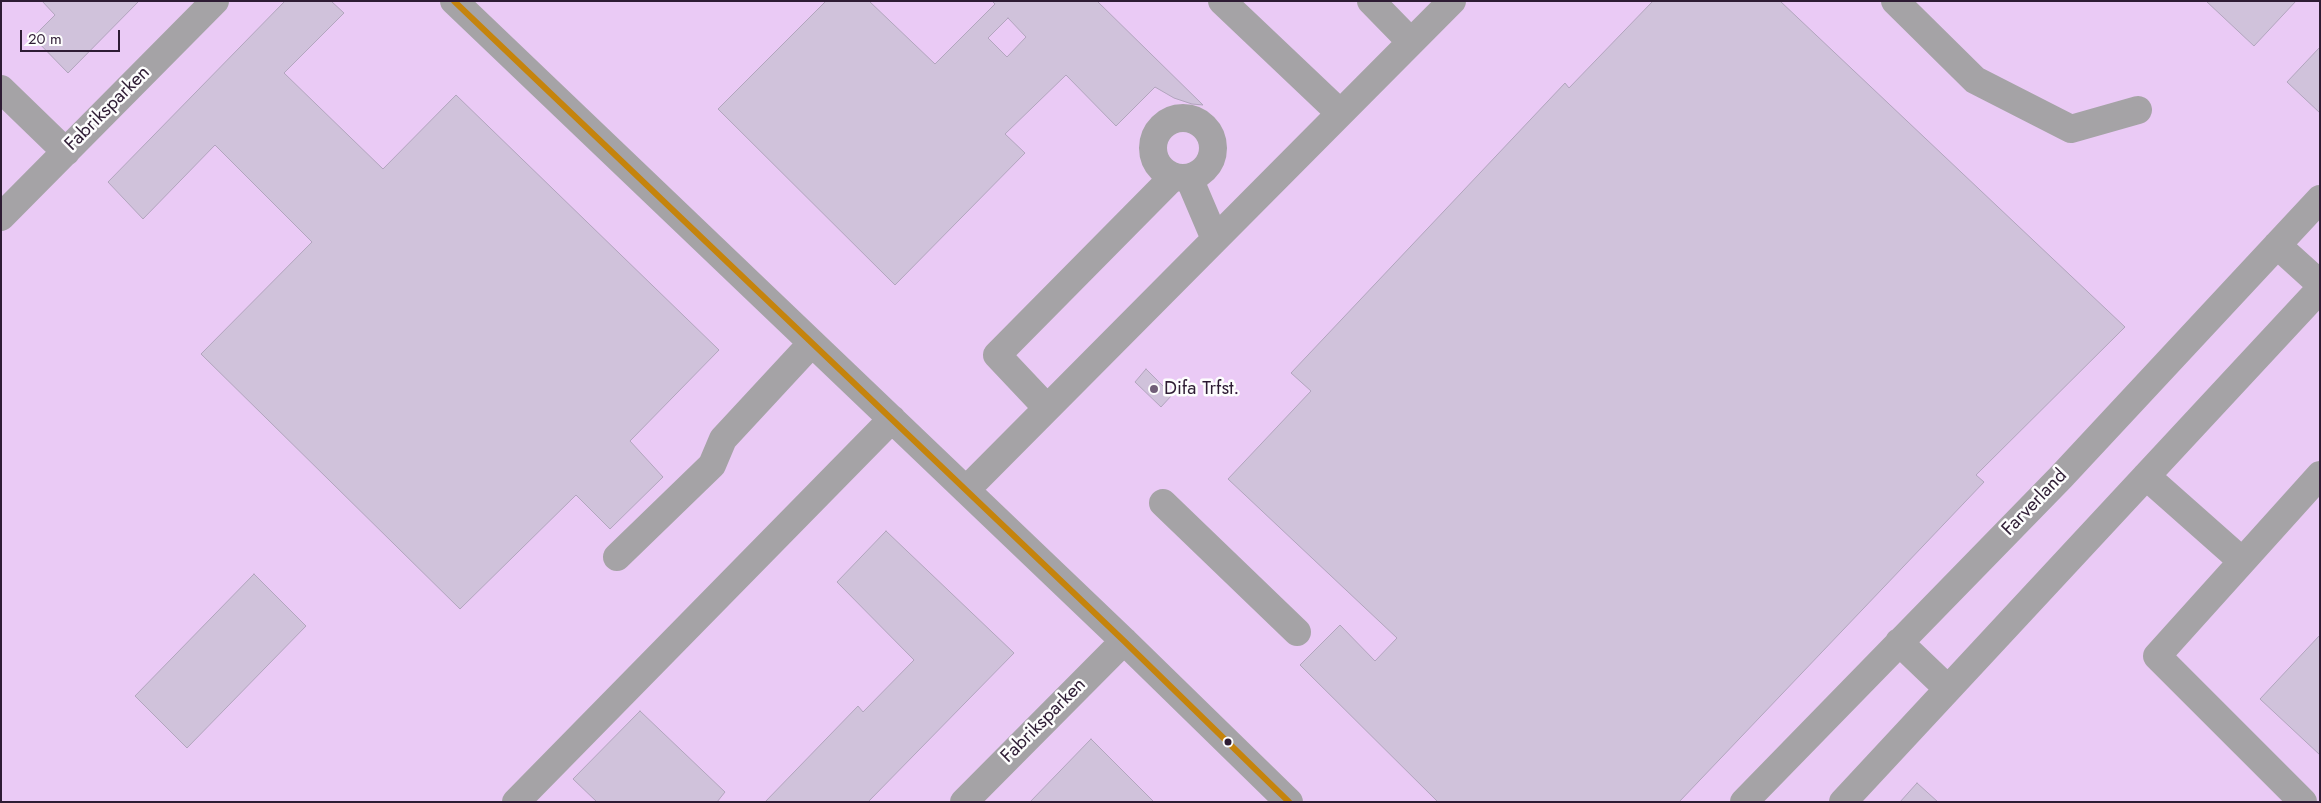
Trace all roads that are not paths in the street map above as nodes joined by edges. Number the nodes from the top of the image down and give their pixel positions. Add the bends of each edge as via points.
1 (214, 1) edge
2 (454, 1) edge
3 (1222, 1) edge
4 (1371, 1) edge
5 (1452, 1) edge
6 (1895, 1) edge
7 (1411, 42) junction
8 (1, 89) edge
9 (2138, 110) dead end
10 (1340, 113) junction
11 (66, 152) junction
12 (2320, 199) edge
13 (1, 217) edge
14 (1215, 239) junction
15 (2277, 245) junction
16 (2320, 284) edge
17 (2320, 289) edge
18 (812, 343) junction
19 (1047, 408) junction
20 (892, 419) junction
21 (2320, 475) edge
22 (2146, 476) junction
23 (966, 490) junction
24 (1163, 503) dead end
25 (617, 557) dead end
26 (2242, 561) junction
27 (1297, 632) dead end
28 (1124, 641) junction
29 (1899, 642) junction
30 (1948, 689) junction
31 (516, 802) edge
32 (964, 802) edge
33 (1289, 802) edge
34 (1744, 802) edge
35 (1843, 802) edge
36 (2303, 802) edge

1 - 11 street, Fabriksparken
2 - 18 street
3 - 10 street
4 - 7 street
5 - 7 street
6 - 9 street via 1975,80 2072,129
7 - 10 street
8 - 11 street
10 - 14 street
11 - 13 street, Fabriksparken
12 - 15 street, Farverland
14 - 19 street
14 - 19 street via 1181,177 997,355
15 - 16 street
15 - 29 street, Farverland via 2061,477
17 - 22 street
18 - 20 street
18 - 25 street via 723,439 712,465
19 - 23 street
20 - 23 street
20 - 31 street
21 - 26 street
22 - 26 street
22 - 30 street
23 - 28 street
24 - 27 street
26 - 36 street via 2157,656
28 - 32 street, Fabriksparken
28 - 33 street
29 - 30 street
29 - 34 street, Farverland
30 - 35 street

